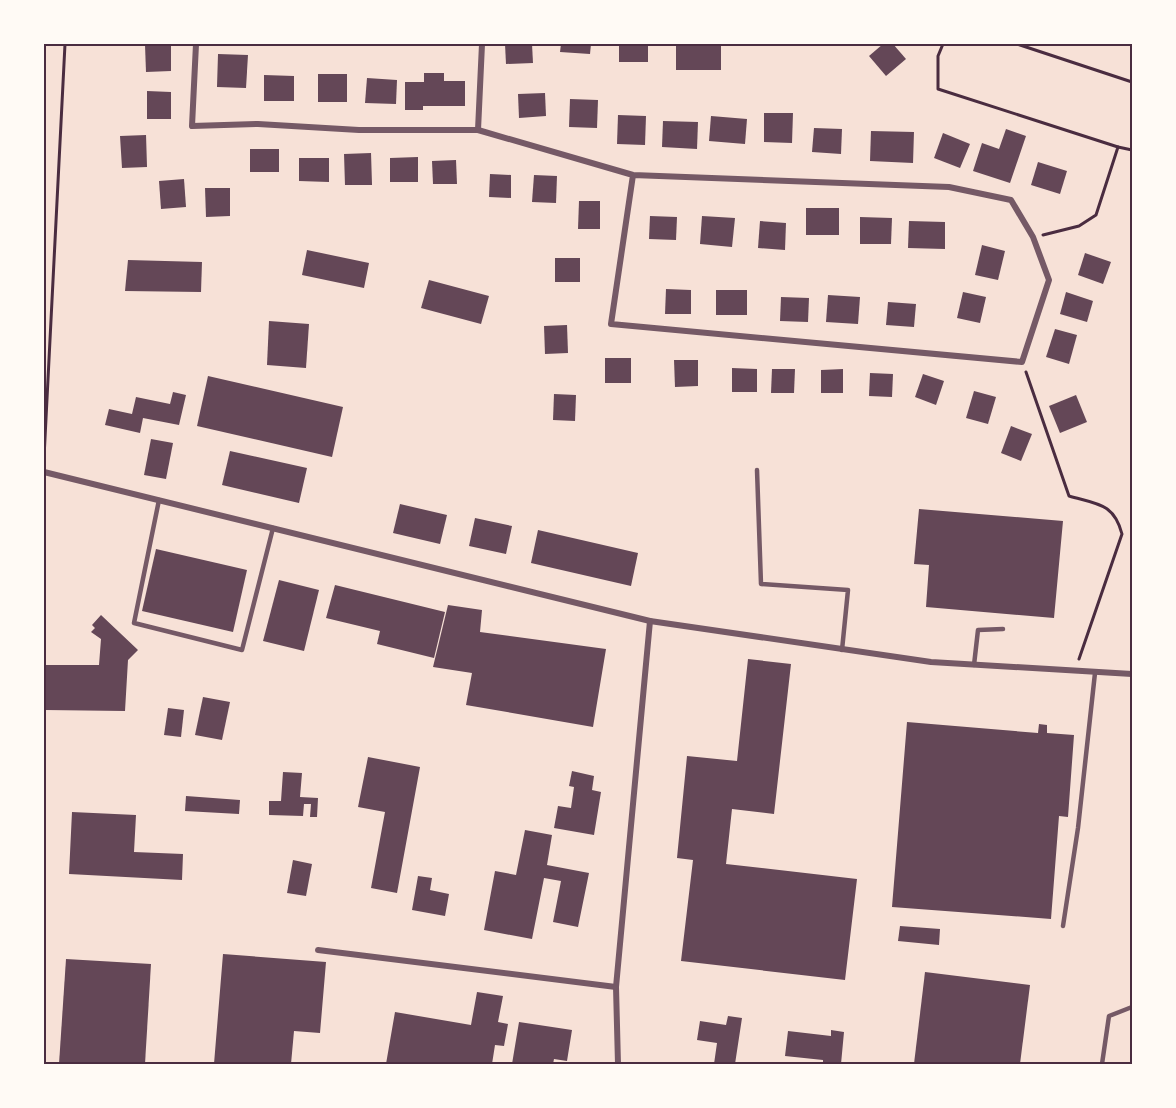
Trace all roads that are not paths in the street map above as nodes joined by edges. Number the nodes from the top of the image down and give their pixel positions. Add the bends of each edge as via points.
1 (196, 44) edge
2 (482, 44) edge
3 (478, 130) junction
4 (633, 175) junction
5 (757, 470) dead end
6 (44, 472) edge
7 (159, 500) junction
8 (273, 528) junction
9 (650, 621) junction
10 (1003, 629) dead end
11 (842, 650) junction
12 (974, 665) junction
13 (1095, 673) junction
14 (1132, 674) edge
15 (1063, 927) dead end
16 (318, 950) dead end
17 (616, 987) junction
18 (1132, 1007) edge
19 (618, 1065) edge
20 (1102, 1065) edge

1 - 3 street via 192,126
2 - 3 street
3 - 4 street
4 - 4 street via 611,324 1022,362 1049,280 1033,237 1011,200 949,188
5 - 11 lane via 761,584 848,590
6 - 7 street
7 - 8 street
7 - 8 lane via 134,622 242,650
8 - 9 street
9 - 11 street
9 - 17 street
10 - 12 lane via 978,630
11 - 12 street
12 - 13 street
13 - 14 street
13 - 15 lane
16 - 17 street
17 - 19 street
18 - 20 lane via 1109,1016

